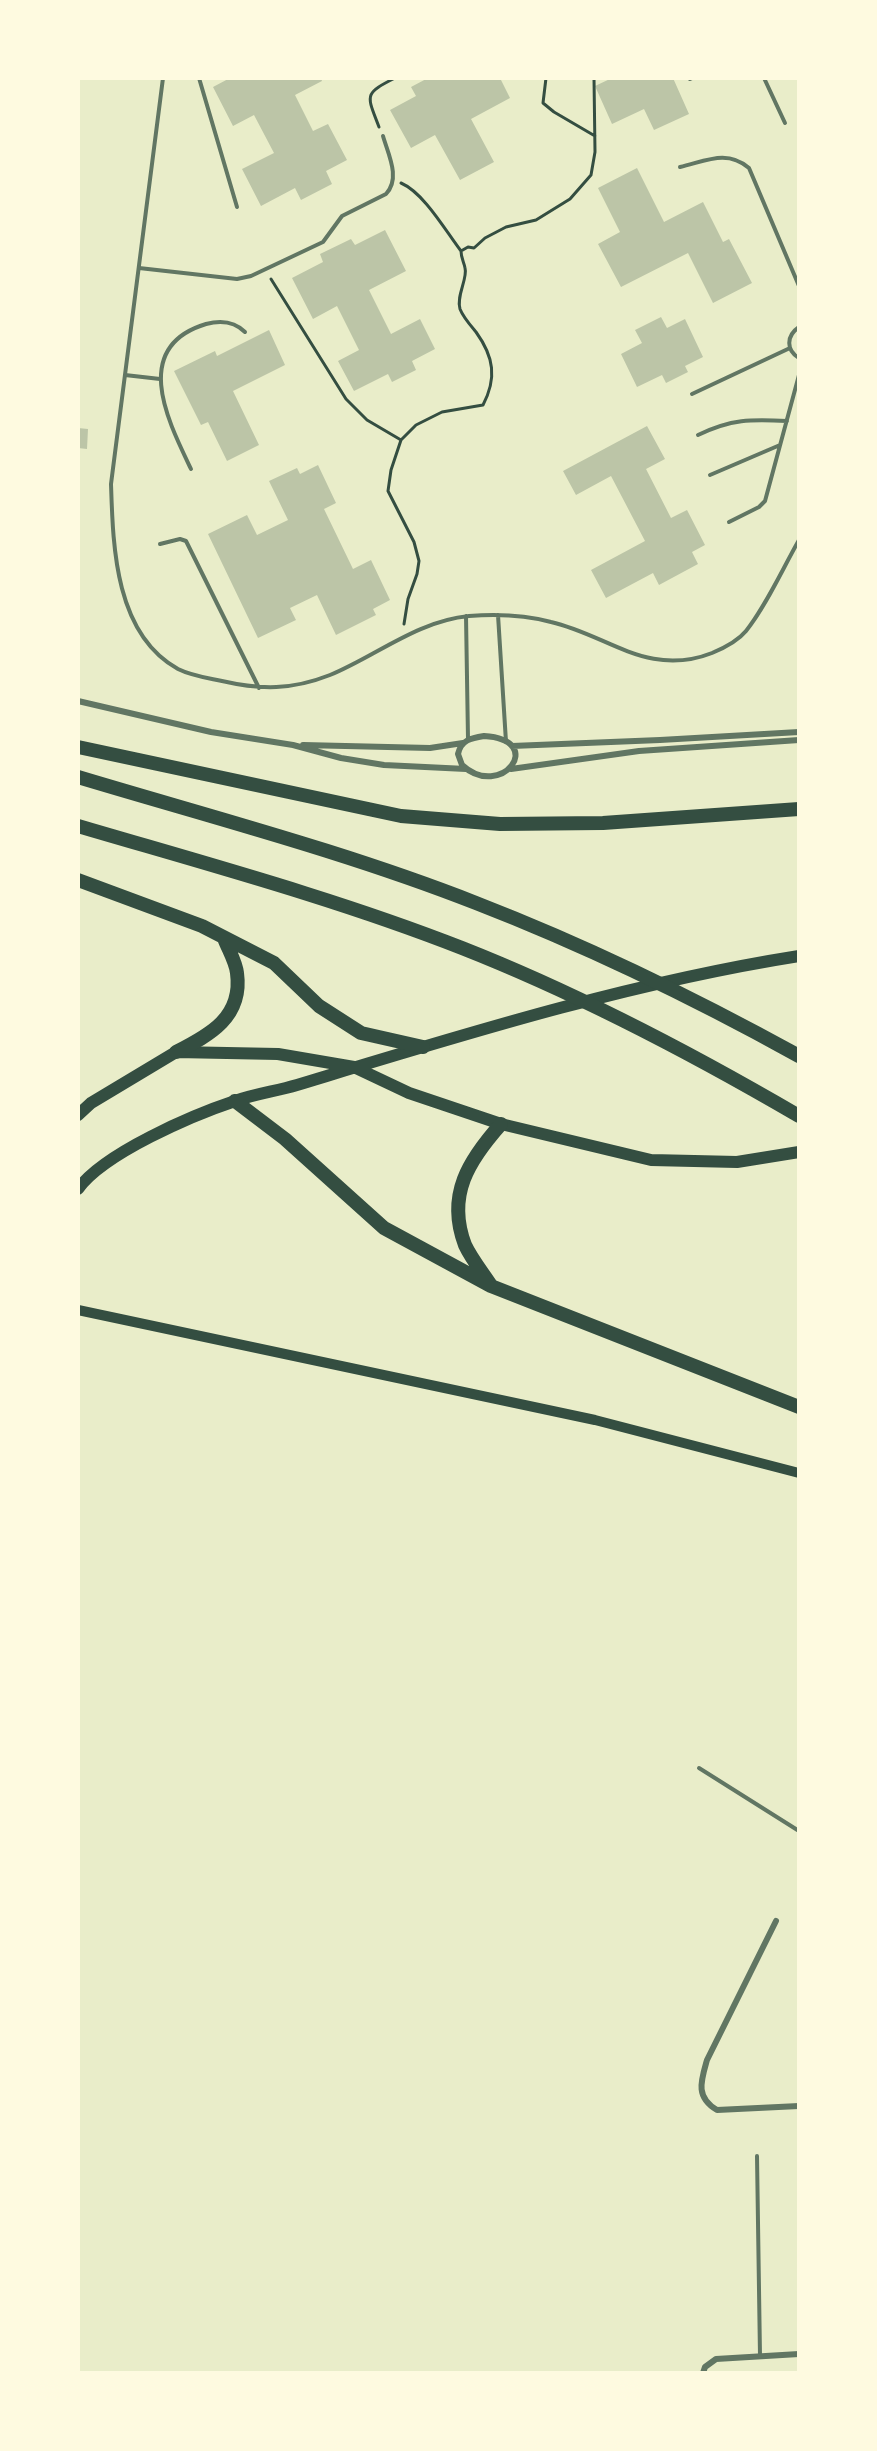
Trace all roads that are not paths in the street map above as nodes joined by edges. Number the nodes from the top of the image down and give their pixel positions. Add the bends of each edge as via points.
1 (163, 78) edge
2 (199, 78) edge
3 (764, 78) edge
4 (785, 123) dead end
5 (383, 136) road end
6 (680, 167) dead end
7 (237, 207) dead end
8 (139, 268) junction
9 (799, 285) edge
10 (799, 327) edge
11 (245, 332) dead end
12 (790, 348) junction
13 (799, 358) edge
14 (125, 375) junction
15 (799, 375) edge
16 (160, 379) junction
17 (692, 394) dead end
18 (787, 421) junction
19 (698, 435) dead end
20 (781, 445) junction
21 (191, 469) dead end
22 (710, 475) dead end
23 (729, 522) dead end
24 (799, 540) edge
25 (160, 544) dead end
26 (498, 615) junction
27 (466, 616) junction
28 (259, 688) junction
29 (78, 701) edge
30 (799, 732) edge
31 (799, 740) edge
32 (465, 741) junction
33 (509, 744) junction
34 (293, 745) junction
35 (78, 747) edge
36 (466, 769) junction
37 (511, 769) junction
38 (78, 777) edge
39 (799, 809) edge
40 (78, 826) edge
41 (78, 880) edge
42 (224, 938) junction
43 (799, 956) edge
44 (423, 1047) junction
45 (176, 1052) junction
46 (799, 1056) edge
47 (354, 1067) junction
48 (235, 1101) junction
49 (78, 1114) edge
50 (799, 1116) edge
51 (501, 1124) junction
52 (799, 1152) edge
53 (78, 1189) edge
54 (491, 1286) junction
55 (78, 1310) edge
56 (799, 1407) edge
57 (799, 1473) edge
58 (699, 1768) dead end
59 (799, 1831) edge
60 (776, 1921) dead end
61 (799, 2106) edge
62 (757, 2156) dead end
63 (799, 2354) edge
64 (760, 2356) junction
65 (703, 2373) edge

1 - 8 lane
2 - 7 lane
3 - 4 lane
5 - 8 lane via 394,180 391,188 342,216 323,242 266,270 237,279
6 - 9 lane via 728,156 749,168
8 - 14 lane
10 - 12 lane via 792,333
11 - 16 lane via 234,323 215,322 181,336 167,356
12 - 13 lane
12 - 17 lane
14 - 16 lane
14 - 28 lane via 111,484 116,560 130,611 148,645 179,669
15 - 18 lane
16 - 21 lane via 169,421
18 - 19 lane via 727,422
18 - 20 lane
20 - 22 lane
20 - 23 lane via 765,501
24 - 26 lane via 746,631 734,642 703,656 680,661 654,659 624,652 592,635 550,621
25 - 28 lane via 186,541
26 - 27 lane
26 - 33 lane
27 - 28 lane via 405,636 331,675 276,688
27 - 32 lane
29 - 34 street via 211,732
30 - 33 street
31 - 37 street via 639,751
32 - 33 street via 492,737
32 - 34 street via 430,748
32 - 36 street via 458,754
33 - 37 street via 515,753
34 - 36 street via 384,765
35 - 39 highway via 401,816 500,824 603,823
36 - 37 street via 494,775
38 - 46 highway via 475,903 657,981
40 - 50 highway via 300,892 464,949 563,992 716,1068
41 - 42 highway via 202,926
42 - 44 highway via 274,963 319,1006 361,1033
42 - 45 highway via 237,972 237,999 209,1036
43 - 44 main road via 589,999
44 - 47 main road
45 - 47 main road via 278,1054
45 - 49 main road
47 - 48 main road
47 - 51 main road via 409,1093
48 - 53 main road via 156,1134 105,1162
48 - 54 highway via 285,1139 384,1228
51 - 52 main road via 651,1160 737,1162
51 - 54 highway via 477,1150 464,1174 458,1199 466,1246
54 - 56 highway
55 - 57 main road via 595,1420
58 - 59 lane
60 - 61 street via 707,2060 702,2092 706,2102 717,2110
62 - 64 lane
63 - 64 street
64 - 65 street via 716,2359

